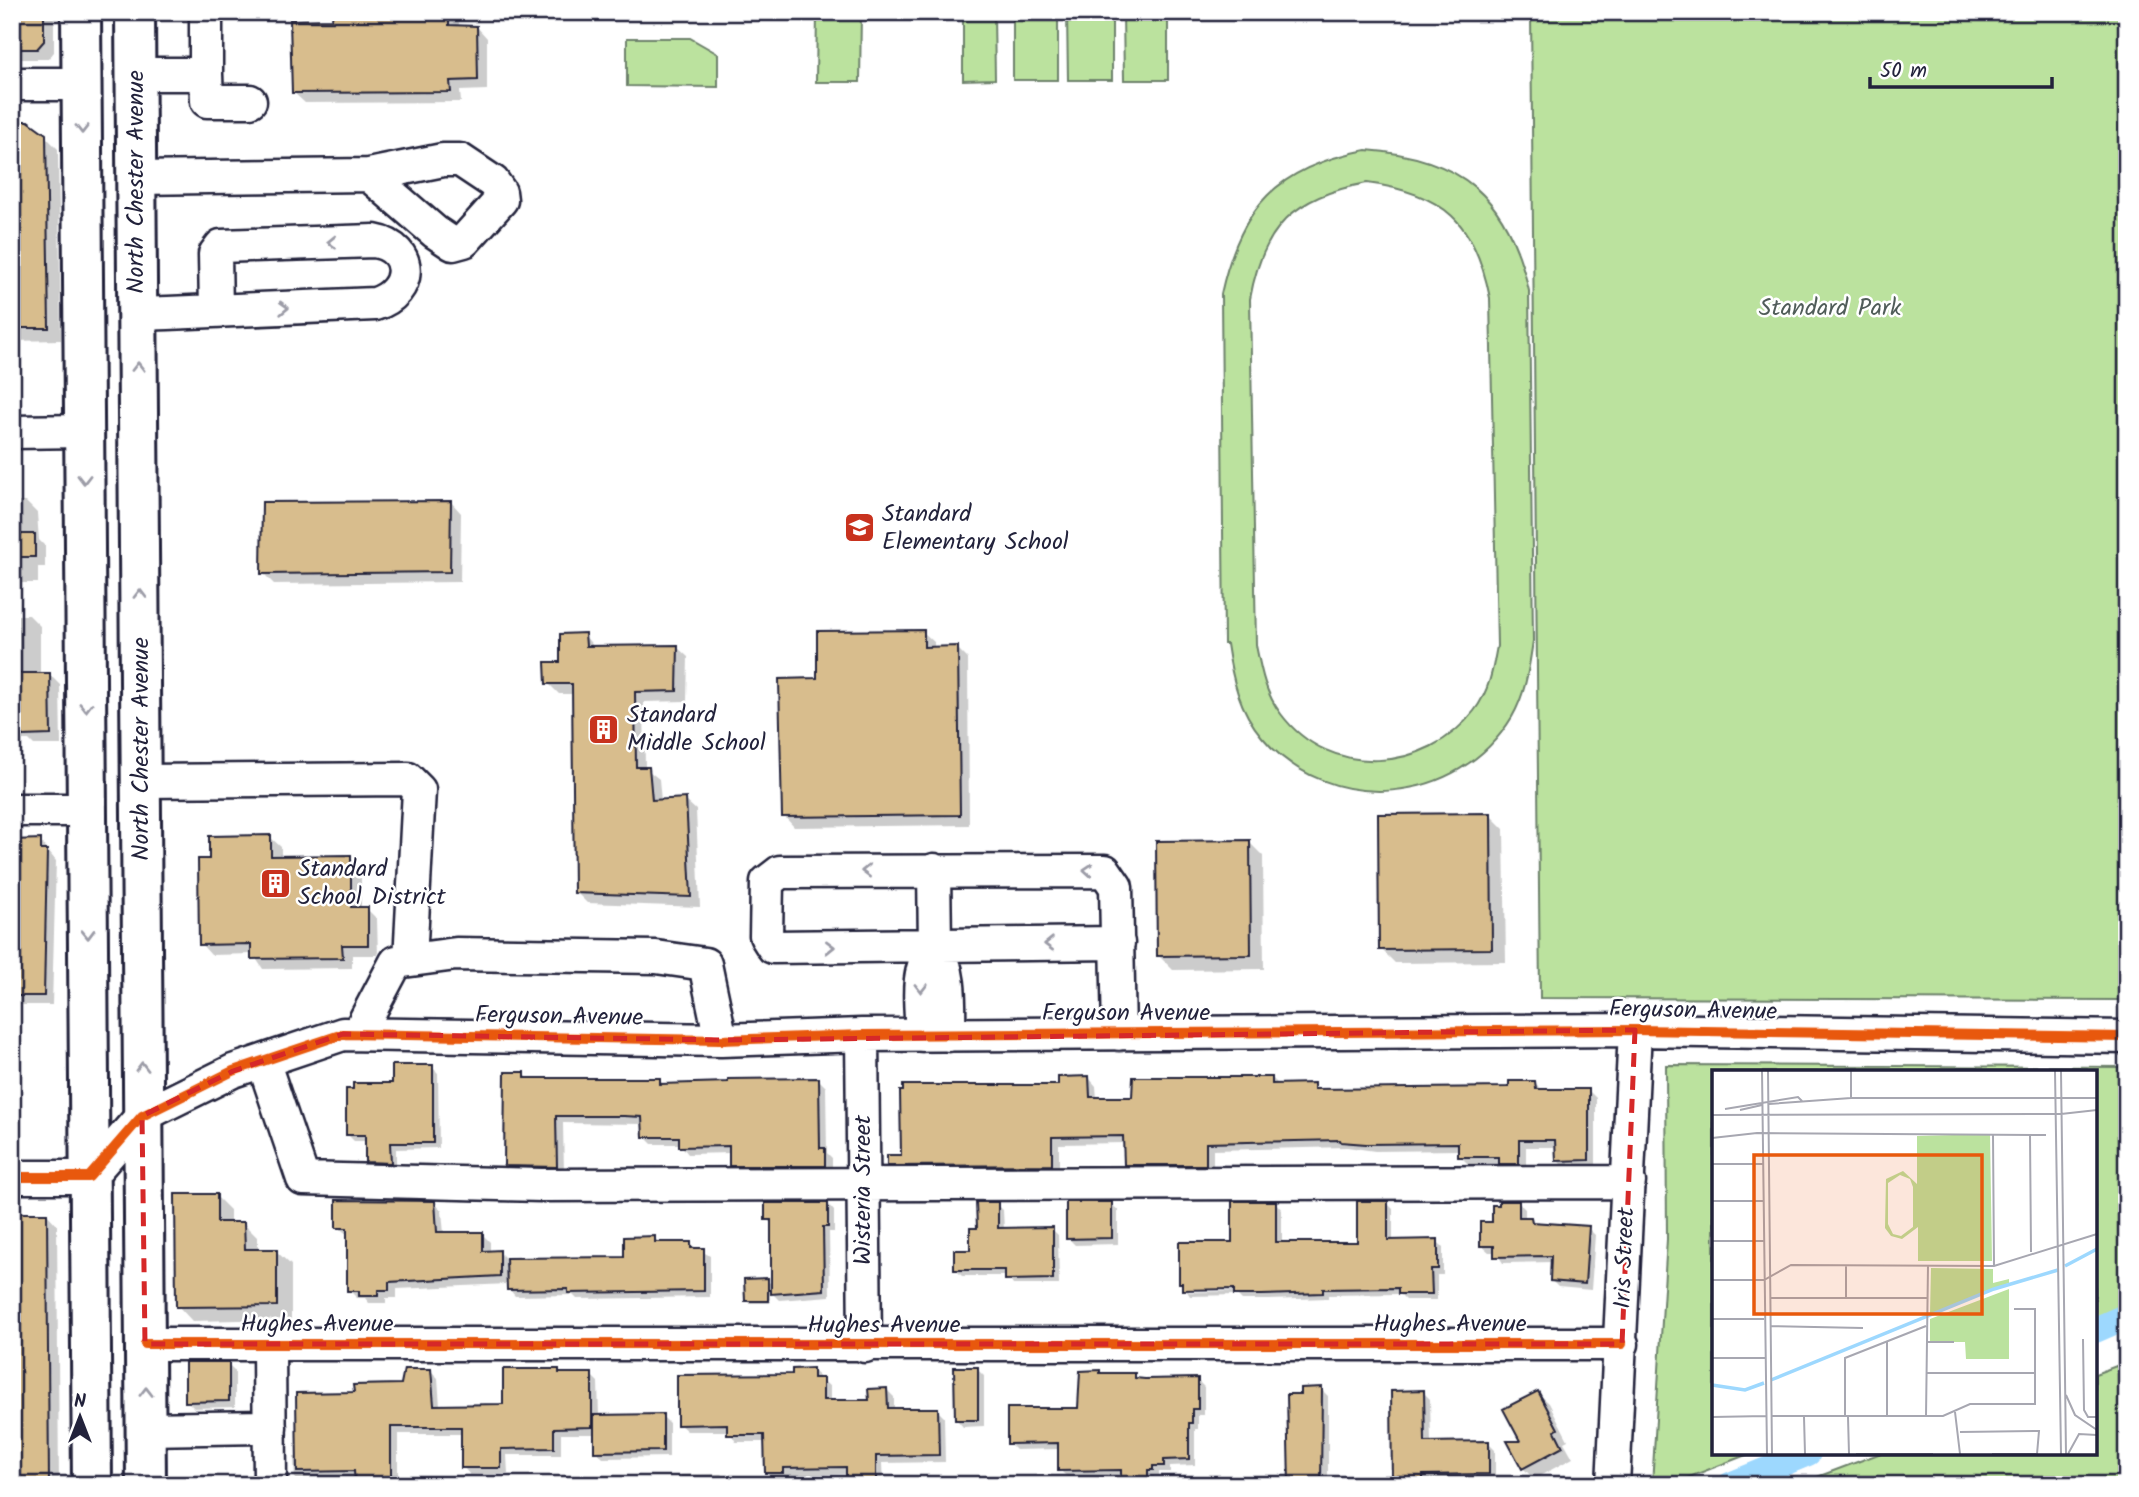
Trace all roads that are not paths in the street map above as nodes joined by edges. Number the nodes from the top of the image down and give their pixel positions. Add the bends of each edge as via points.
1 (81, 12) edge
2 (135, 12) edge
3 (206, 12) edge
4 (135, 74) junction
5 (206, 74) junction
6 (12, 84) edge
7 (81, 84) junction
8 (250, 100) dead end
9 (369, 175) dead end
10 (136, 178) junction
11 (216, 311) junction
12 (138, 314) junction
13 (84, 431) junction
14 (12, 432) edge
15 (141, 781) junction
16 (12, 810) edge
17 (87, 810) junction
18 (934, 870) junction
19 (1118, 943) junction
20 (934, 946) junction
21 (410, 960) junction
22 (1635, 1030) junction
23 (358, 1034) junction
24 (1119, 1034) junction
25 (862, 1035) junction
26 (936, 1035) junction
27 (2127, 1037) edge
28 (721, 1040) junction
29 (263, 1061) junction
30 (142, 1116) junction
31 (12, 1177) edge
32 (89, 1177) junction
33 (1629, 1182) junction
34 (863, 1184) junction
35 (1622, 1344) junction
36 (145, 1345) junction
37 (268, 1345) junction
38 (865, 1346) junction
39 (270, 1427) junction
40 (146, 1429) junction
41 (1613, 1475) edge
42 (92, 1485) edge
43 (146, 1485) edge
44 (270, 1485) edge

1 - 7 main road
2 - 4 main road, North Chester Avenue
3 - 5 street
4 - 5 street
4 - 10 main road, North Chester Avenue
5 - 8 street via 207,100
6 - 7 street
7 -> 13 main road
9 - 10 street
10 - 12 main road, North Chester Avenue
11 -> 11 street via 387,301 402,284 402,262 393,248 374,241 221,246 215,254
11 - 12 street
15 -> 12 main road, North Chester Avenue
13 - 14 street
13 -> 17 main road
15 - 21 street via 408,779 419,790
30 -> 15 main road, North Chester Avenue
16 - 17 street
17 -> 32 main road
19 -> 18 street via 1116,887 1105,871
18 - 20 street
18 -> 20 street via 780,872 767,881 766,936 773,947 785,948
19 -> 20 street
19 - 24 street
20 - 26 street via 921,971
21 - 23 street via 396,962
21 - 28 street via 456,954 656,957 705,964
22 - 24 street, Ferguson Avenue
22 - 27 street, Ferguson Avenue
22 - 33 street, Iris Street
23 - 28 street, Ferguson Avenue
23 - 29 street, Ferguson Avenue via 343,1034
24 - 26 street, Ferguson Avenue
25 - 26 street, Ferguson Avenue
25 - 28 street, Ferguson Avenue
25 - 34 street, Wisteria Street
29 - 30 street, Ferguson Avenue
29 - 34 street via 303,1179 542,1185
30 - 32 street
30 - 36 main road, North Chester Avenue
31 - 32 street
32 - 42 main road
33 - 34 street
33 - 35 street, Iris Street
34 - 38 street, Wisteria Street
35 - 38 street, Hughes Avenue
35 - 41 street, Iris Street
36 - 37 street, Hughes Avenue
40 -> 36 main road, North Chester Avenue
37 - 38 street, Hughes Avenue
37 - 39 street
39 - 40 street
39 - 44 street
40 - 43 main road, North Chester Avenue

